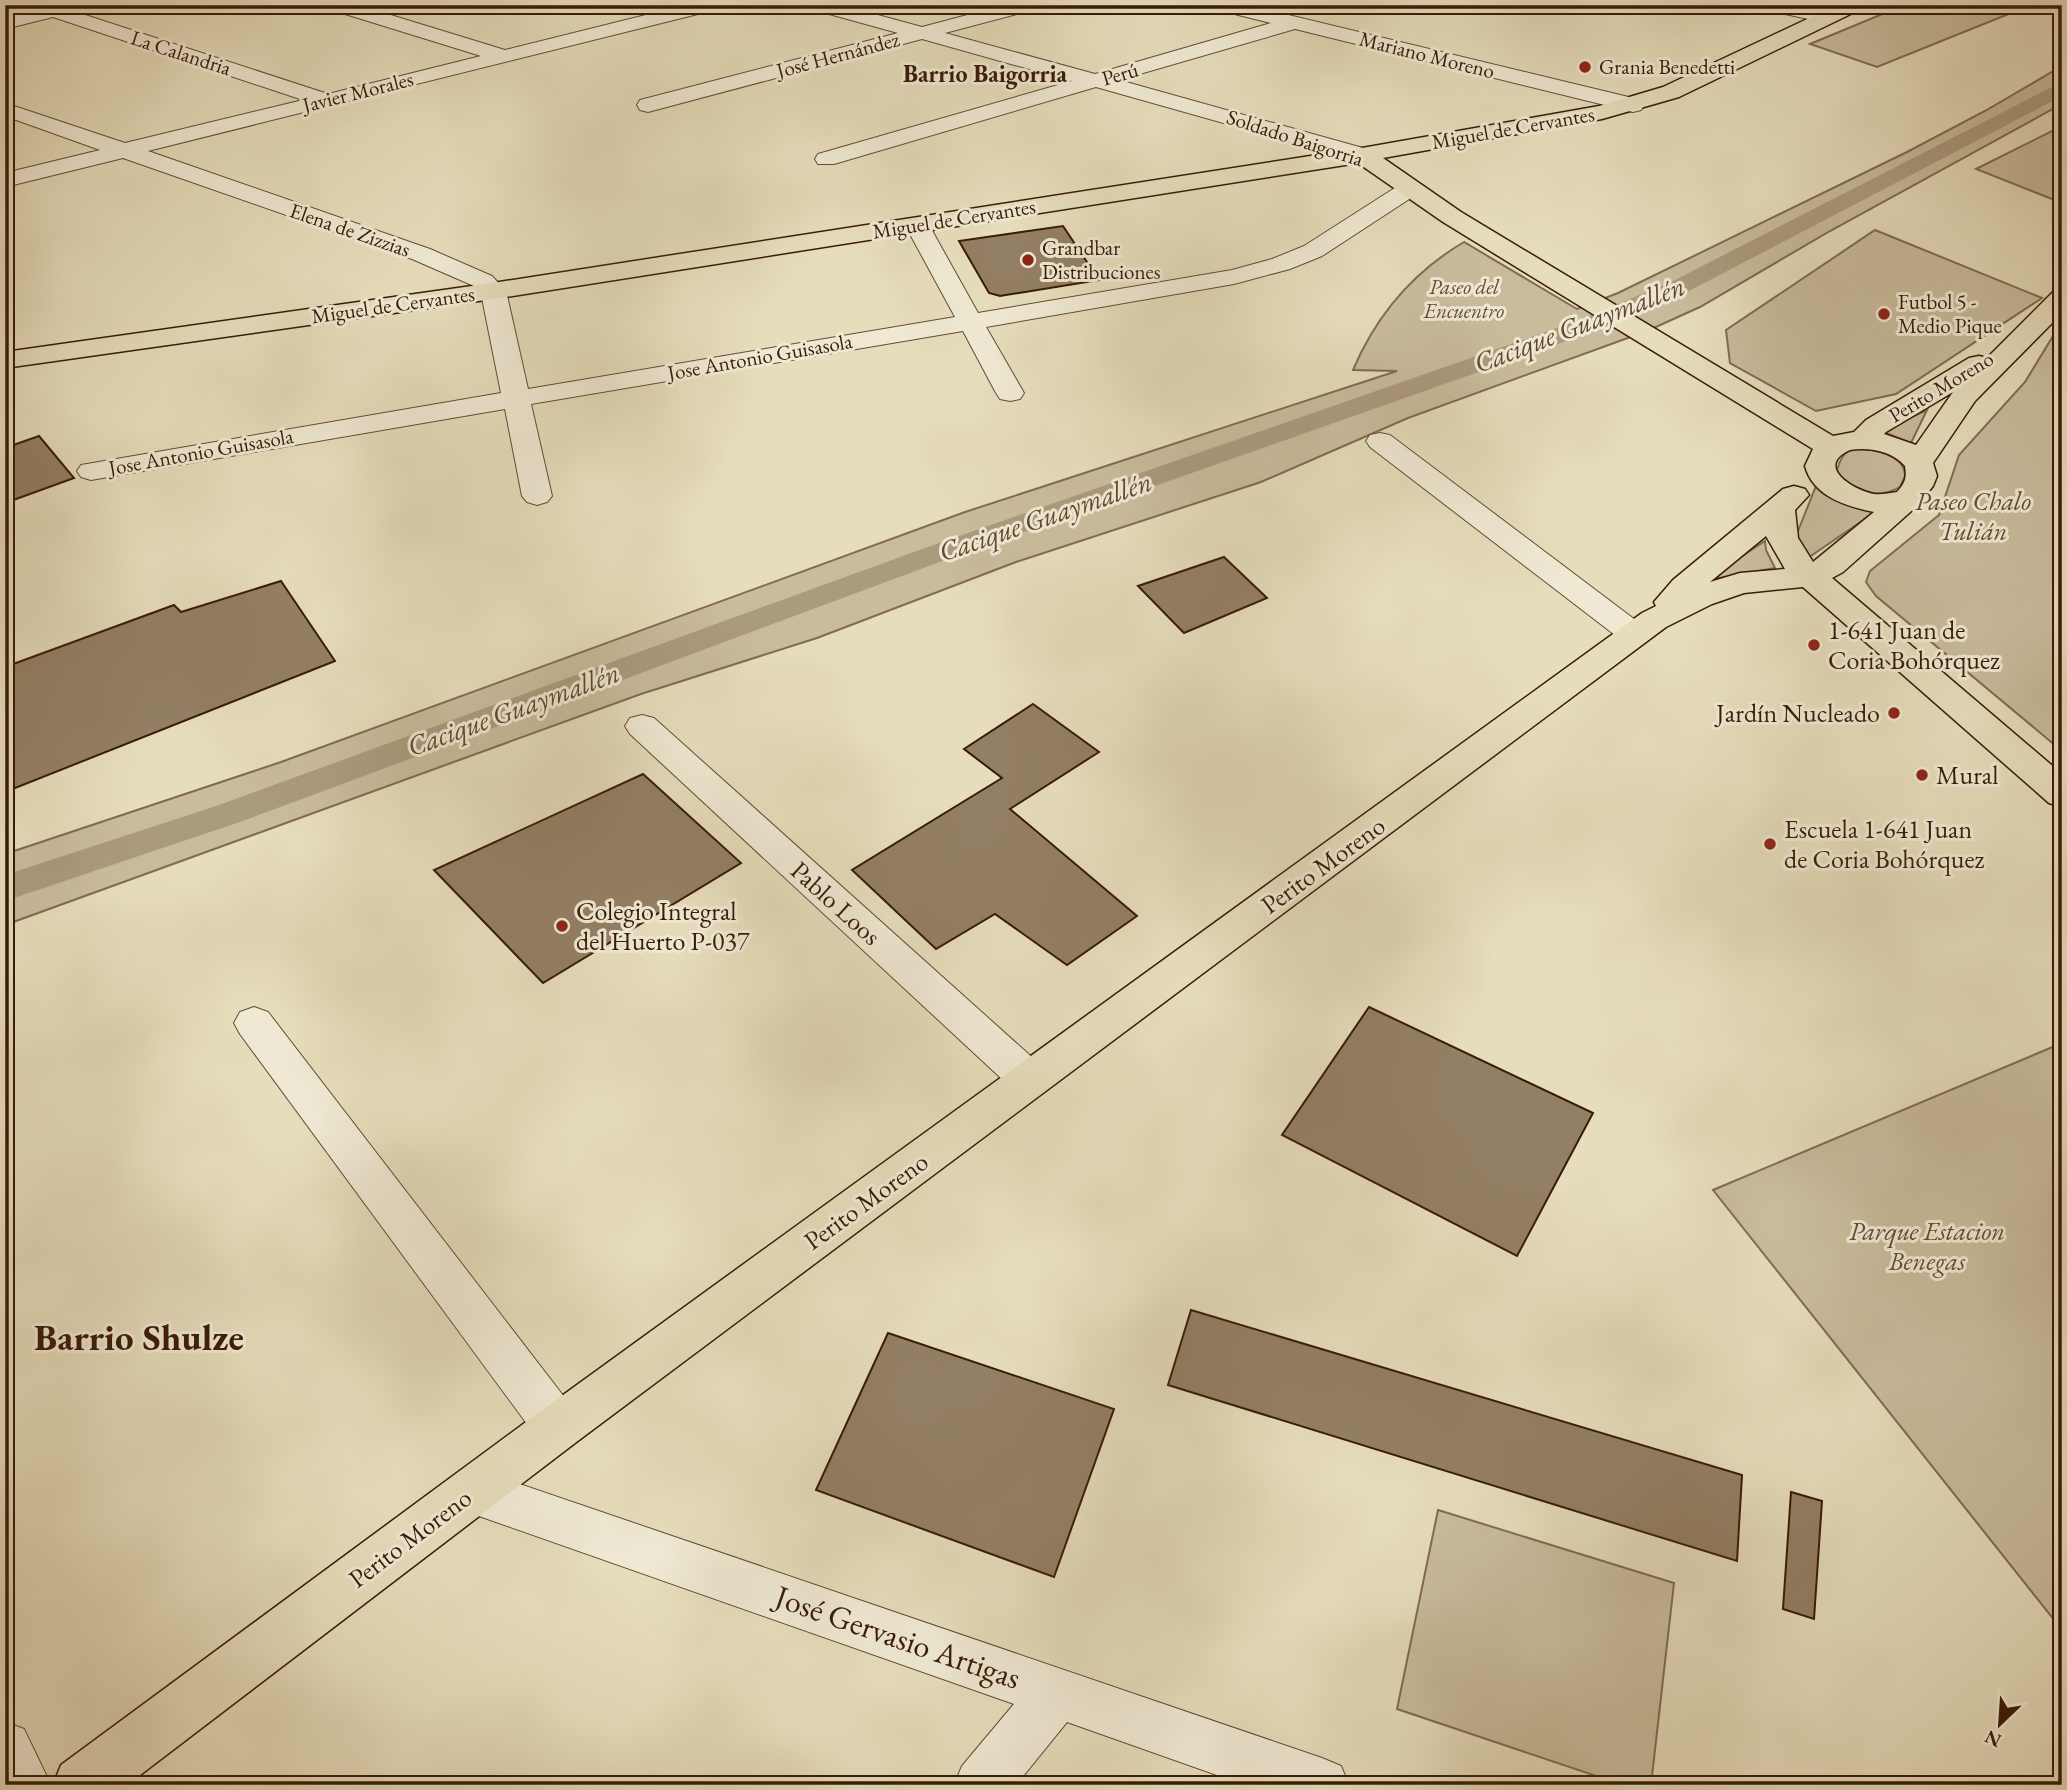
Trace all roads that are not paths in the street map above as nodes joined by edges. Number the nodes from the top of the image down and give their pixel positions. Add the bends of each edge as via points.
1 (77, 5) edge
2 (335, 5) edge
3 (638, 5) edge
4 (711, 5) edge
5 (818, 5) edge
6 (1029, 5) edge
7 (1221, 5) edge
8 (1769, 5) edge
9 (1854, 5) edge
10 (45, 8) edge
11 (670, 15) junction
12 (1827, 17) junction
13 (5, 23) edge
14 (1293, 23) junction
15 (922, 33) junction
16 (504, 57) junction
17 (1097, 81) junction
18 (326, 100) junction
19 (648, 105) dead end
20 (1633, 105) junction
21 (5, 109) edge
22 (123, 150) junction
23 (1362, 155) junction
24 (826, 159) dead end
25 (5, 180) edge
26 (1409, 190) junction
27 (917, 225) junction
28 (493, 291) junction
29 (2062, 298) edge
30 (968, 321) junction
31 (2020, 340) junction
32 (14, 361) edge
33 (1010, 393) dead end
34 (516, 399) junction
35 (1864, 438) junction
36 (1380, 441) dead end
37 (1826, 458) junction
38 (1918, 463) junction
39 (91, 471) dead end
40 (537, 496) dead end
41 (1906, 499) junction
42 (1780, 510) junction
43 (1811, 576) junction
44 (1645, 628) junction
45 (642, 726) dead end
46 (2062, 794) edge
47 (254, 1023) dead end
48 (1030, 1080) junction
49 (558, 1427) junction
50 (473, 1490) junction
51 (1058, 1692) junction
52 (5, 1748) edge
53 (24, 1785) edge
54 (81, 1785) edge
55 (981, 1785) edge
56 (1322, 1785) edge

1 - 10 street
2 - 16 street
3 - 11 street
4 - 11 street, Javier Morales
5 - 15 street, Soldado Baigorria
6 - 15 street, José Hernández
7 - 14 street, Mariano Moreno
8 - 12 street
9 - 12 main road, Miguel de Cervantes
10 - 13 street
10 - 18 street, La Calandria
11 - 16 street, Javier Morales
12 - 20 main road, Miguel de Cervantes via 1671,92
14 - 17 street, Perú
14 - 20 street, Mariano Moreno
15 - 17 street, Soldado Baigorria
15 - 19 street, José Hernández
16 - 18 street, Javier Morales
17 - 23 street, Soldado Baigorria
17 - 24 street, Perú
18 - 22 street, Javier Morales
20 - 23 main road, Miguel de Cervantes
21 - 22 street, Elena de Zizzias
22 - 25 street, Javier Morales
22 - 28 street, Elena de Zizzias via 421,254 483,281
23 - 26 main road, Soldado Baigorria
23 - 27 main road, Miguel de Cervantes
26 - 30 street, Jose Antonio Guisasola via 1326,244 1261,270
26 - 37 main road, Soldado Baigorria via 1642,332
27 - 28 main road, Miguel de Cervantes
27 - 30 street
28 - 32 main road, Miguel de Cervantes
28 - 34 street
29 - 31 main road, Perito Moreno
30 - 33 street
30 - 34 street, Jose Antonio Guisasola
31 - 35 main road, Perito Moreno via 1876,426
31 - 38 main road, Perito Moreno via 1965,395
34 - 39 street, Jose Antonio Guisasola
34 - 40 street
35 - 37 main road
35 - 38 main road via 1898,447
36 - 44 street
37 - 41 main road via 1830,485 1854,498 1871,503
37 - 42 main road, Perito Moreno
38 - 41 main road via 1922,476
41 - 43 main road, Perito Moreno via 1832,565
42 - 43 main road via 1782,538 1793,559
42 - 44 main road, Perito Moreno via 1703,568
43 - 44 main road, Perito Moreno via 1740,583 1700,597
43 - 46 main road
44 - 48 main road, Perito Moreno
45 - 48 street, Pablo Loos
47 - 49 street
48 - 49 main road, Perito Moreno
49 - 50 main road, Perito Moreno
50 - 51 street, José Gervasio Artigas
50 - 54 main road, Perito Moreno
51 - 55 street
51 - 56 street, José Gervasio Artigas
52 - 53 street

